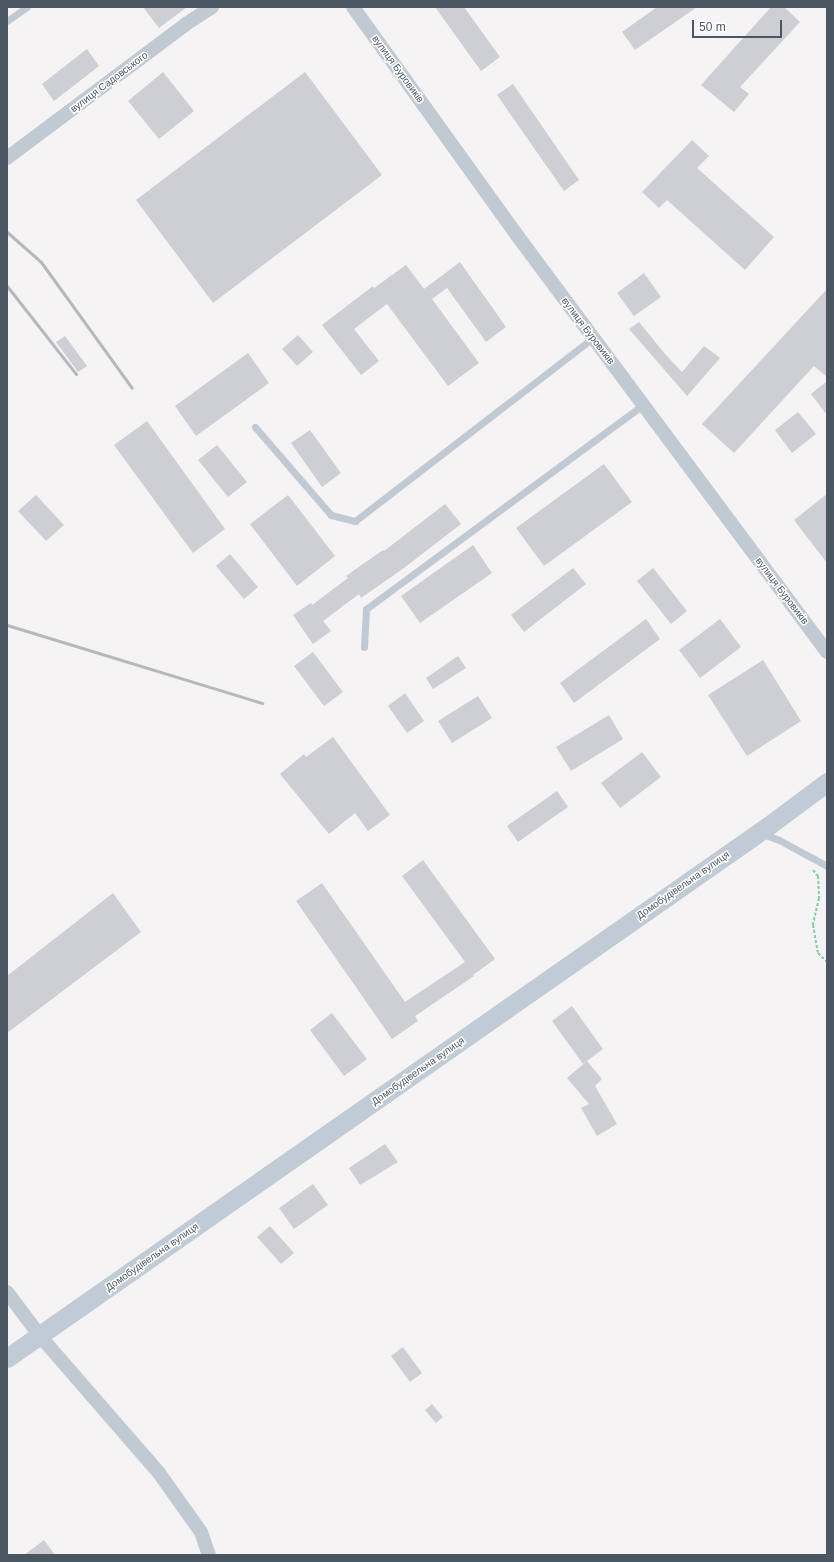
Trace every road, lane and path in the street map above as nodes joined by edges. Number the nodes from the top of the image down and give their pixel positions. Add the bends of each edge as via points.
1 (27, 7) edge
2 (212, 7) edge
3 (353, 7) edge
4 (7, 22) edge
5 (7, 158) edge
6 (593, 338) junction
7 (643, 405) junction
8 (255, 427) dead end
9 (364, 646) dead end
10 (827, 652) edge
11 (827, 782) edge
12 (758, 832) junction
13 (808, 865) dead end
14 (827, 866) edge
15 (827, 962) edge
16 (7, 1292) edge
17 (40, 1336) junction
18 (7, 1358) edge
19 (209, 1555) edge

1 - 4 lane
2 - 5 street, вулиця Садовського
3 - 6 street, вулиця Буровиків
6 - 7 street, вулиця Буровиків
6 - 8 lane via 355,521 331,515
7 - 9 lane via 366,609
7 - 10 street, вулиця Буровиків
11 - 12 street, Домобудівельна вулиця
12 - 14 lane via 779,840
12 - 17 street, Домобудівельна вулиця
13 - 15 path via 818,876 819,898 813,925 818,953
16 - 17 street
17 - 18 street, Домобудівельна вулиця
17 - 19 street via 159,1473 201,1532

